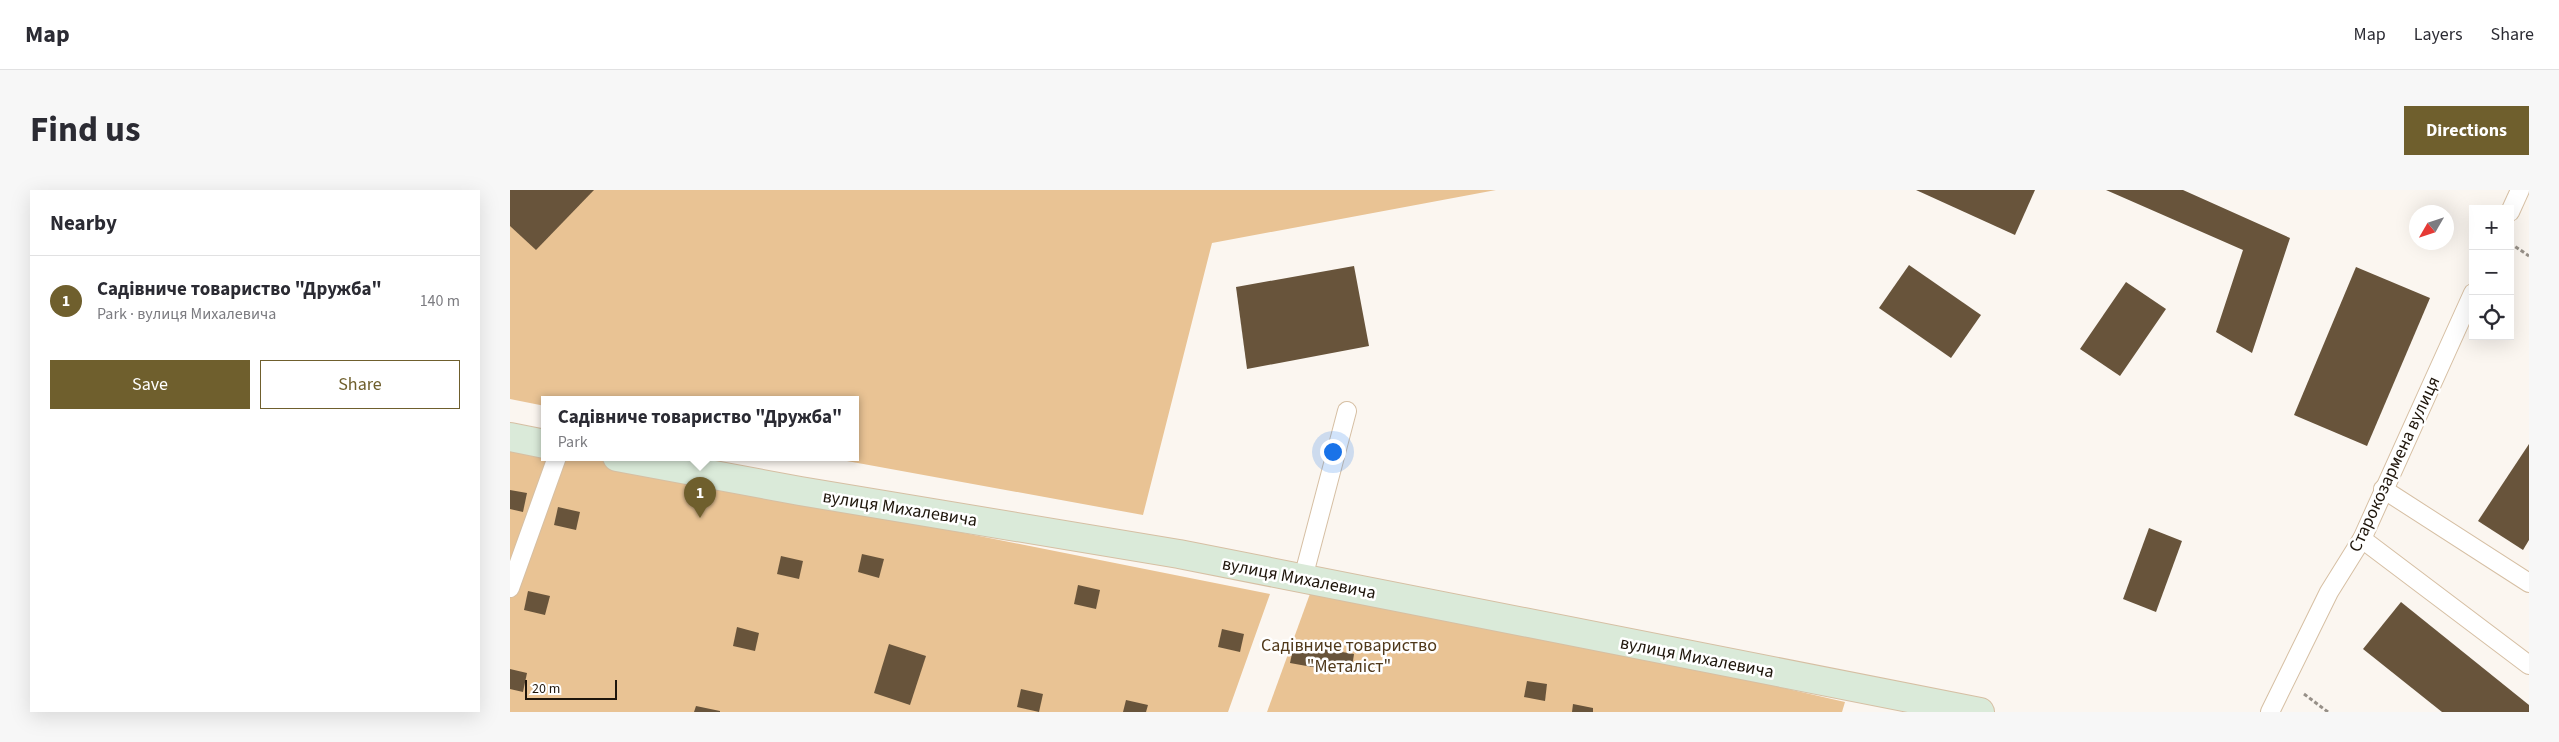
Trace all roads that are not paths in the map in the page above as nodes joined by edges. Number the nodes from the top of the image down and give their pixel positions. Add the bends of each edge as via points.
1 (2520, 190) edge
2 (2513, 205) edge
3 (2472, 295) edge
4 (1347, 411) dead end
5 (510, 437) edge
6 (541, 443) edge
7 (556, 461) edge
8 (638, 461) edge
9 (2383, 489) junction
10 (2362, 539) junction
11 (1303, 578) junction
12 (2529, 583) edge
13 (510, 588) edge
14 (2529, 664) edge
15 (1980, 712) edge
16 (2270, 712) edge

1 - 2 lane
3 - 9 lane, Старокозармена вулиця
4 - 11 lane
5 - 6 street
7 - 13 lane
8 - 11 street, вулиця Михалевича
9 - 10 lane, Старокозармена вулиця
9 - 12 lane
10 - 14 lane
10 - 16 lane, Старокозармена вулиця via 2329,592
11 - 15 street, вулиця Михалевича

